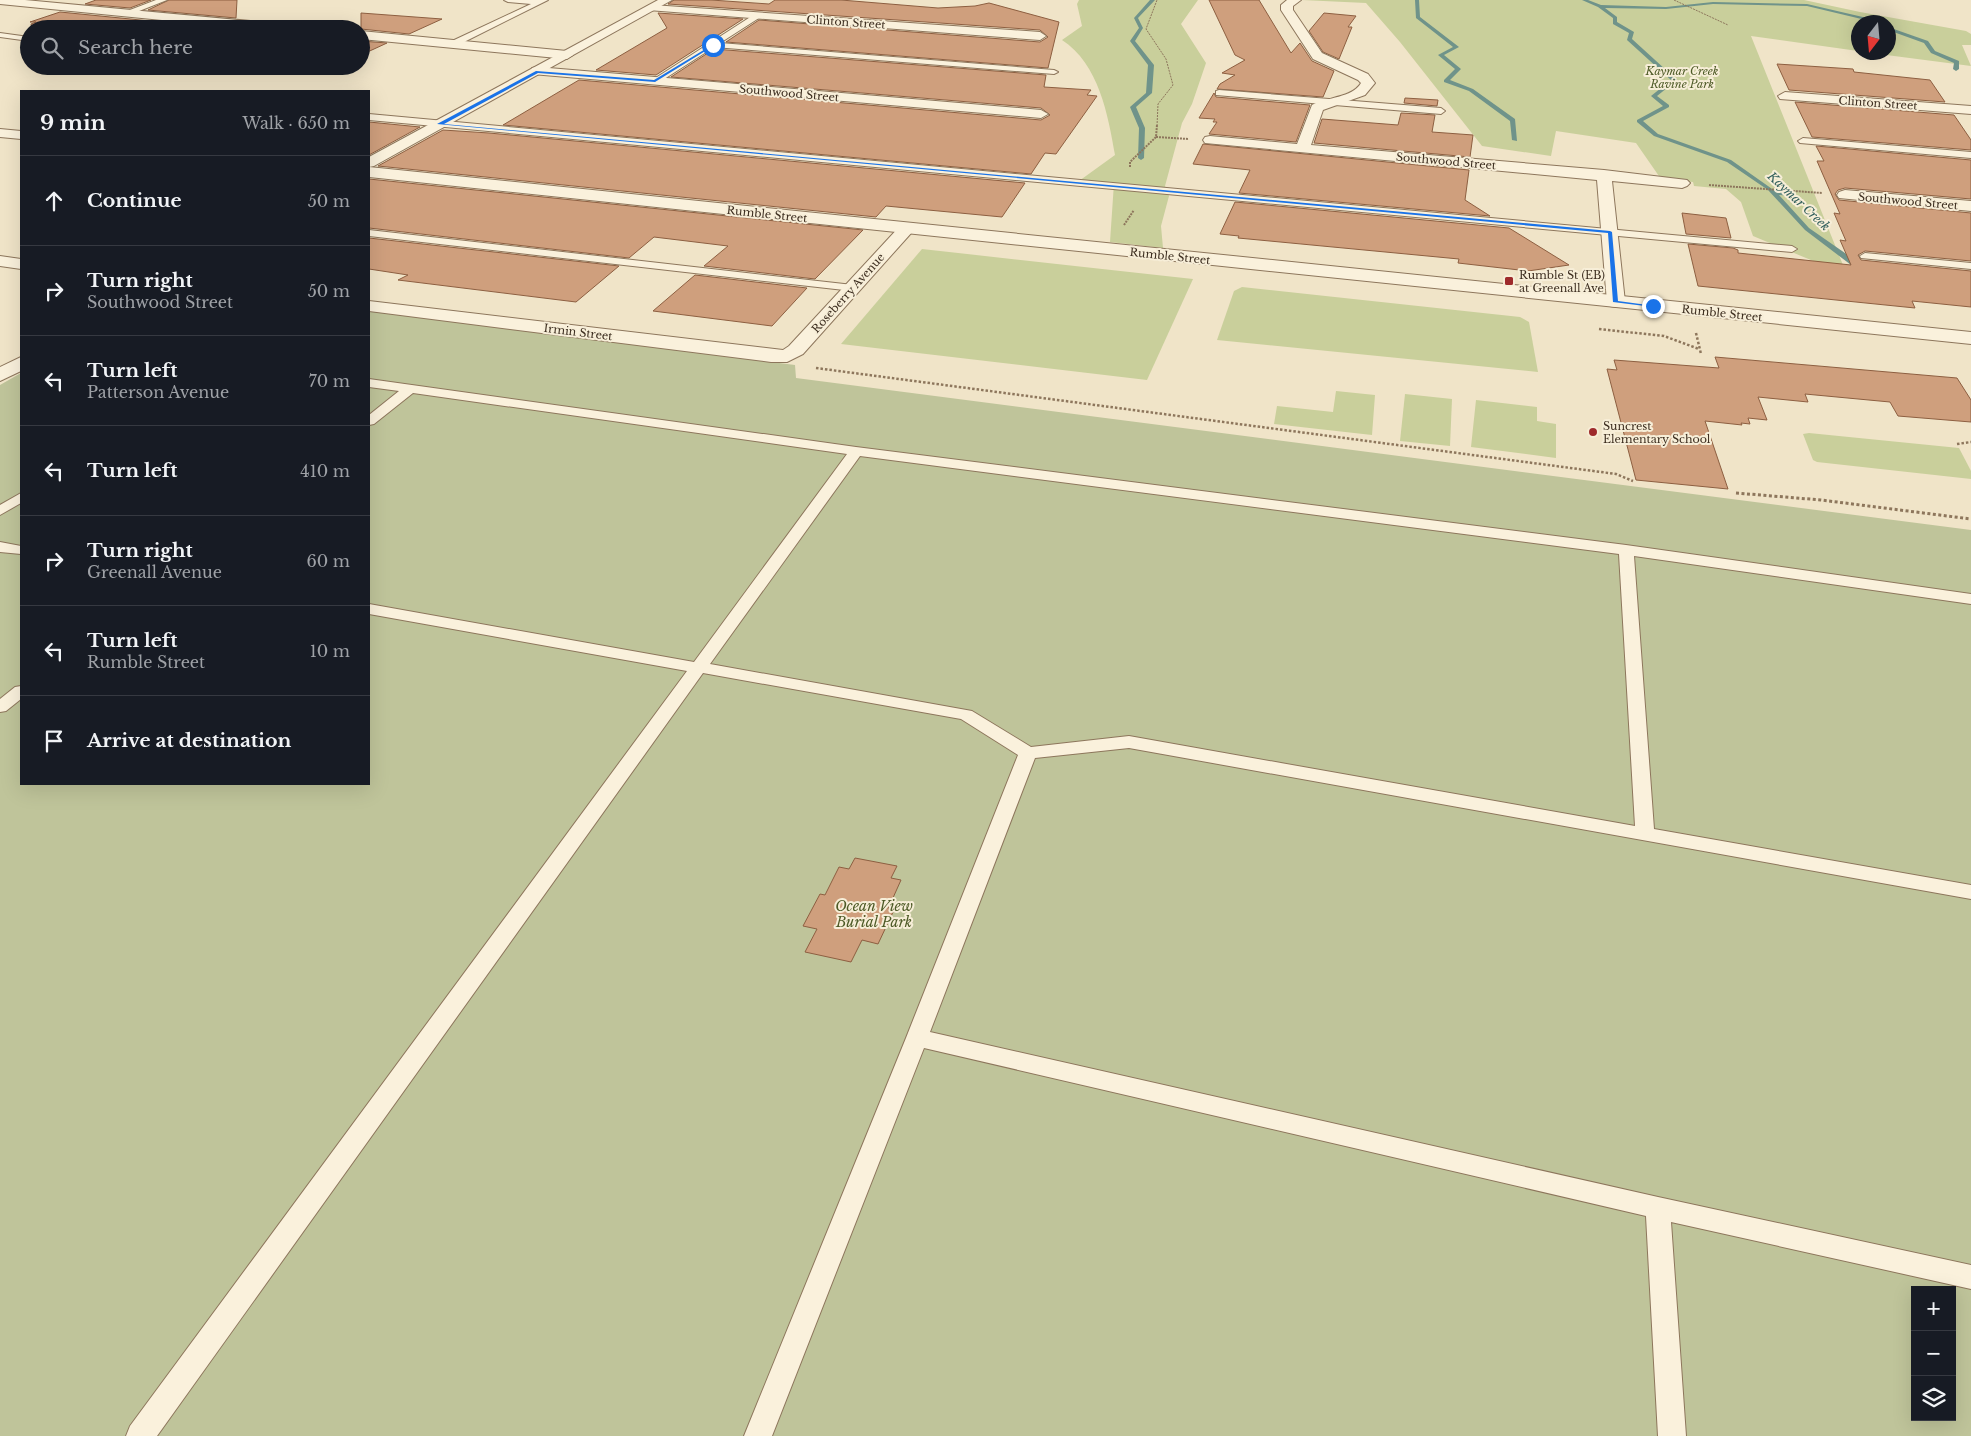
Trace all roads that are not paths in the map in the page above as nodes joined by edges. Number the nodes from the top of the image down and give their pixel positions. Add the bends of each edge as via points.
1 (0, 0) edge
2 (51, 0) edge
3 (163, 0) edge
4 (508, 0) edge
5 (666, 0) edge
6 (1295, 0) edge
7 (542, 1) edge
8 (38, 4) junction
9 (652, 8) junction
10 (10, 13) dead end
11 (126, 13) junction
12 (758, 16) junction
13 (199, 20) edge
14 (0, 36) edge
15 (370, 36) edge
16 (1040, 36) dead end
17 (20, 37) edge
18 (453, 44) junction
19 (713, 45) junction
20 (567, 55) junction
21 (537, 71) junction
22 (1054, 72) dead end
23 (655, 81) junction
24 (1219, 93) dead end
25 (1785, 96) dead end
26 (1328, 102) junction
27 (1971, 110) edge
28 (1441, 111) dead end
29 (1041, 114) dead end
30 (370, 117) edge
31 (440, 124) junction
32 (0, 132) edge
33 (20, 135) edge
34 (1210, 140) road end
35 (1803, 141) dead end
36 (1303, 148) junction
37 (1971, 155) edge
38 (370, 162) edge
39 (370, 172) edge
40 (1604, 175) junction
41 (1682, 182) road end
42 (1845, 195) road end
43 (1971, 206) edge
44 (906, 228) junction
45 (1610, 232) junction
46 (370, 233) edge
47 (1792, 249) dead end
48 (1865, 256) dead end
49 (0, 261) edge
50 (20, 264) edge
51 (1971, 266) edge
52 (853, 288) junction
53 (1616, 302) junction
54 (370, 306) edge
55 (1971, 338) edge
56 (787, 356) joint
57 (20, 364) edge
58 (0, 375) edge
59 (370, 382) edge
60 (411, 388) junction
61 (370, 420) edge
62 (856, 451) junction
63 (20, 498) edge
64 (0, 511) edge
65 (0, 547) edge
66 (20, 550) edge
67 (1626, 550) junction
68 (1971, 599) edge
69 (370, 609) edge
70 (699, 668) junction
71 (20, 692) edge
72 (0, 708) edge
73 (1028, 752) junction
74 (1645, 835) junction
75 (1971, 892) edge
76 (917, 1038) junction
77 (1658, 1208) junction
78 (1971, 1277) edge
79 (140, 1436) edge
80 (758, 1436) edge
81 (1672, 1436) edge

1 - 8 street
2 - 8 street
3 - 11 lane
4 - 7 lane
5 - 9 street
6 - 26 street via 1287,5 1287,10 1313,52 1368,83 1362,92
7 - 18 lane
8 - 10 street
8 - 11 street
9 - 12 street, Clinton Street
9 - 20 street
11 - 13 street
12 - 16 street, Clinton Street
12 - 19 lane
14 - 17 lane
15 - 18 street
18 - 20 street
19 - 22 lane
19 - 23 lane
20 - 21 street
21 - 23 street, Southwood Street
21 - 31 street
23 - 29 street, Southwood Street
24 - 26 lane
25 - 27 street, Clinton Street
26 - 28 lane
26 - 36 street via 1317,108
30 - 31 lane
31 - 38 street
31 - 45 lane
32 - 33 street
34 - 36 street, Southwood Street
35 - 37 lane
36 - 40 street, Southwood Street
39 - 44 street, Rumble Street
40 - 41 street, Southwood Street
40 - 45 street
42 - 43 street, Southwood Street
44 - 52 street, Roseberry Avenue
44 - 53 street, Rumble Street
45 - 47 lane
45 - 53 street
46 - 52 lane
48 - 51 lane
49 - 50 street
52 - 56 street, Roseberry Avenue
53 - 55 street, Rumble Street
54 - 56 street, Irmin Street
57 - 58 street
59 - 60 lane
60 - 61 lane
60 - 62 lane
62 - 67 lane
62 - 70 lane
63 - 64 lane
65 - 66 lane
67 - 68 lane
67 - 74 lane
69 - 70 lane
70 - 73 lane via 966,715
70 - 79 lane
71 - 72 lane
73 - 74 lane via 1129,742
73 - 76 lane
74 - 75 lane
76 - 77 lane
76 - 80 lane
77 - 78 lane
77 - 81 lane

